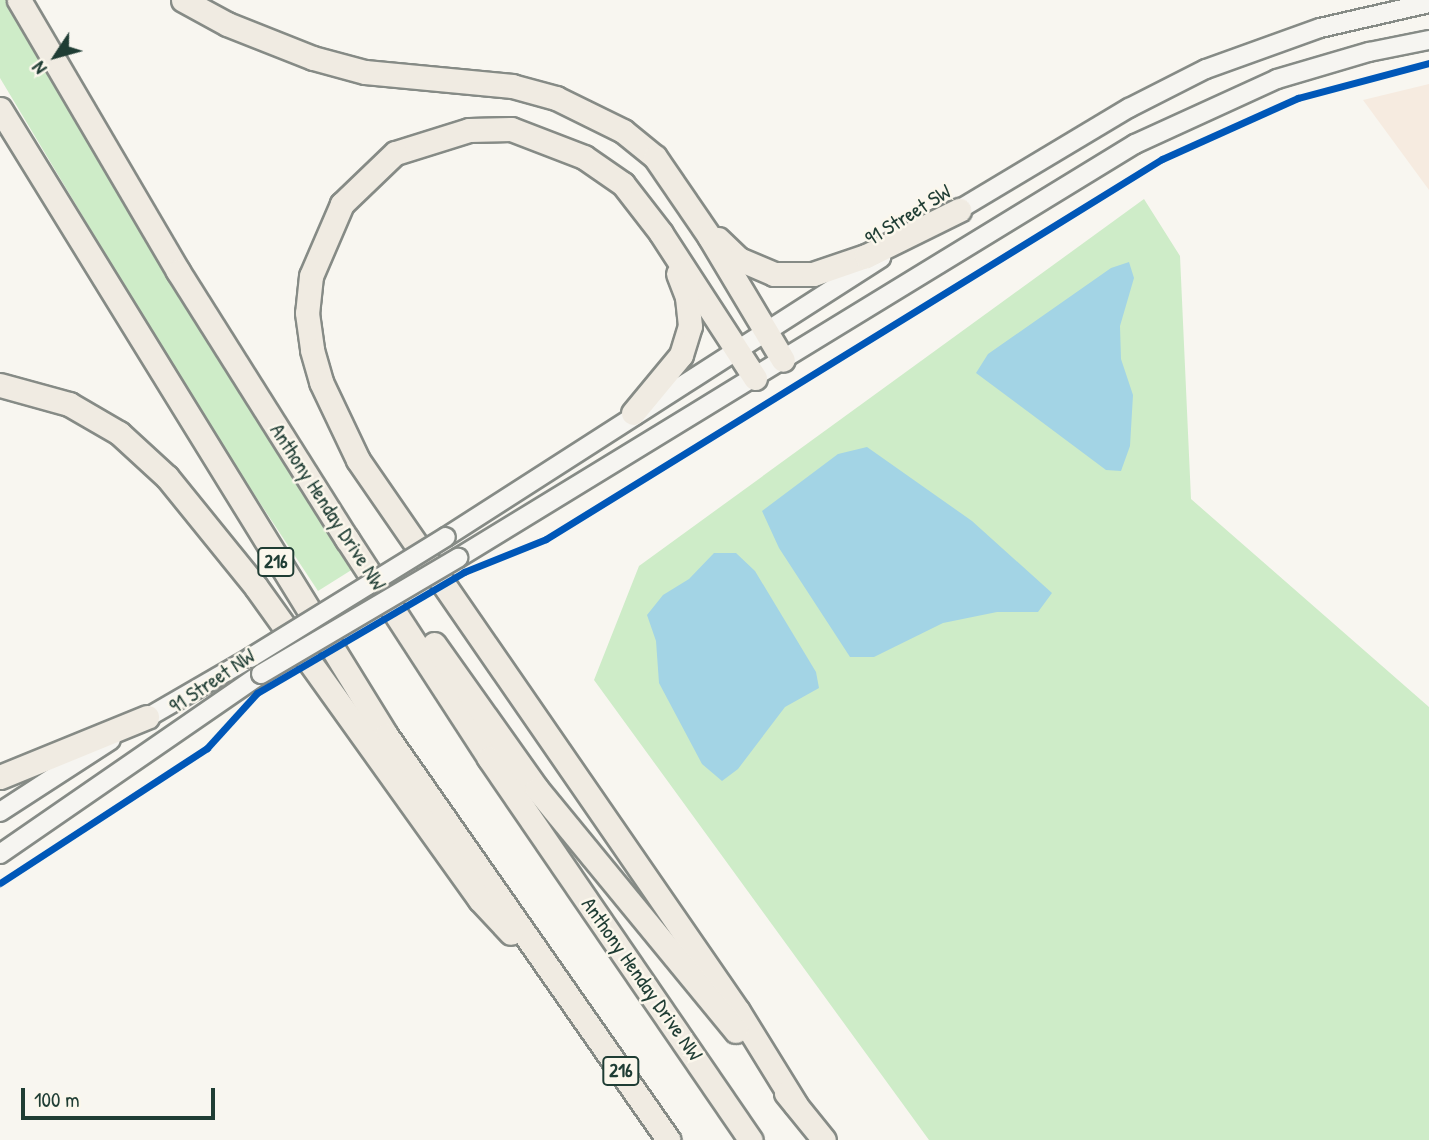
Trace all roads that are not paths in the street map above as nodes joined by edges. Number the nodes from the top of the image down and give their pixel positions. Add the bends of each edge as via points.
1 (19, 0) edge
2 (183, 0) edge
3 (1429, 3) edge
4 (1429, 40) edge
5 (0, 109) edge
6 (684, 200) junction
7 (959, 210) junction
8 (661, 233) junction
9 (764, 332) junction
10 (736, 349) junction
11 (783, 360) junction
12 (755, 378) junction
13 (0, 385) edge
14 (633, 413) junction
15 (446, 537) joint
16 (347, 539) junction
17 (147, 717) junction
18 (0, 777) edge
19 (0, 812) edge
20 (0, 854) edge
21 (573, 1001) junction
22 (796, 1105) junction
23 (668, 1140) edge
24 (751, 1140) edge
25 (824, 1140) edge

1 - 16 highway, Anthony Henday Drive NW via 178,271
2 - 6 highway via 268,41 365,72 512,86 556,99 623,131 655,157
3 - 7 main road, 91 Street SW via 1320,28 1206,69 1119,114
4 - 11 main road via 1310,68 1161,131
5 - 21 highway, 216 via 305,609 386,735
6 - 7 highway via 739,259 774,274 813,274 866,256
6 - 9 highway
7 - 9 main road, 91 Street SW
8 - 10 highway
8 - 14 highway via 688,297 690,326 681,355
8 - 22 highway via 623,184 547,139 512,129 469,130 435,138 395,153 342,204 311,276 307,313 312,350 321,382 358,460 738,1011
9 - 10 main road, 91 Street SW
9 - 11 highway
10 - 12 highway
10 - 14 main road, 91 Street SW
11 - 12 main road
12 - 20 main road, 91 Street NW, bridge via 261,674
13 - 21 highway via 69,404 119,433 167,477 256,587 480,900
14 - 15 main road, 91 Street SW
15 - 17 main road, 91 Street NW, bridge
16 - 22 highway via 427,635 554,811
16 - 24 highway, Anthony Henday Drive NW via 489,758
17 - 18 highway
17 - 19 main road, 91 Street NW
21 - 23 highway, 216
22 - 25 highway

